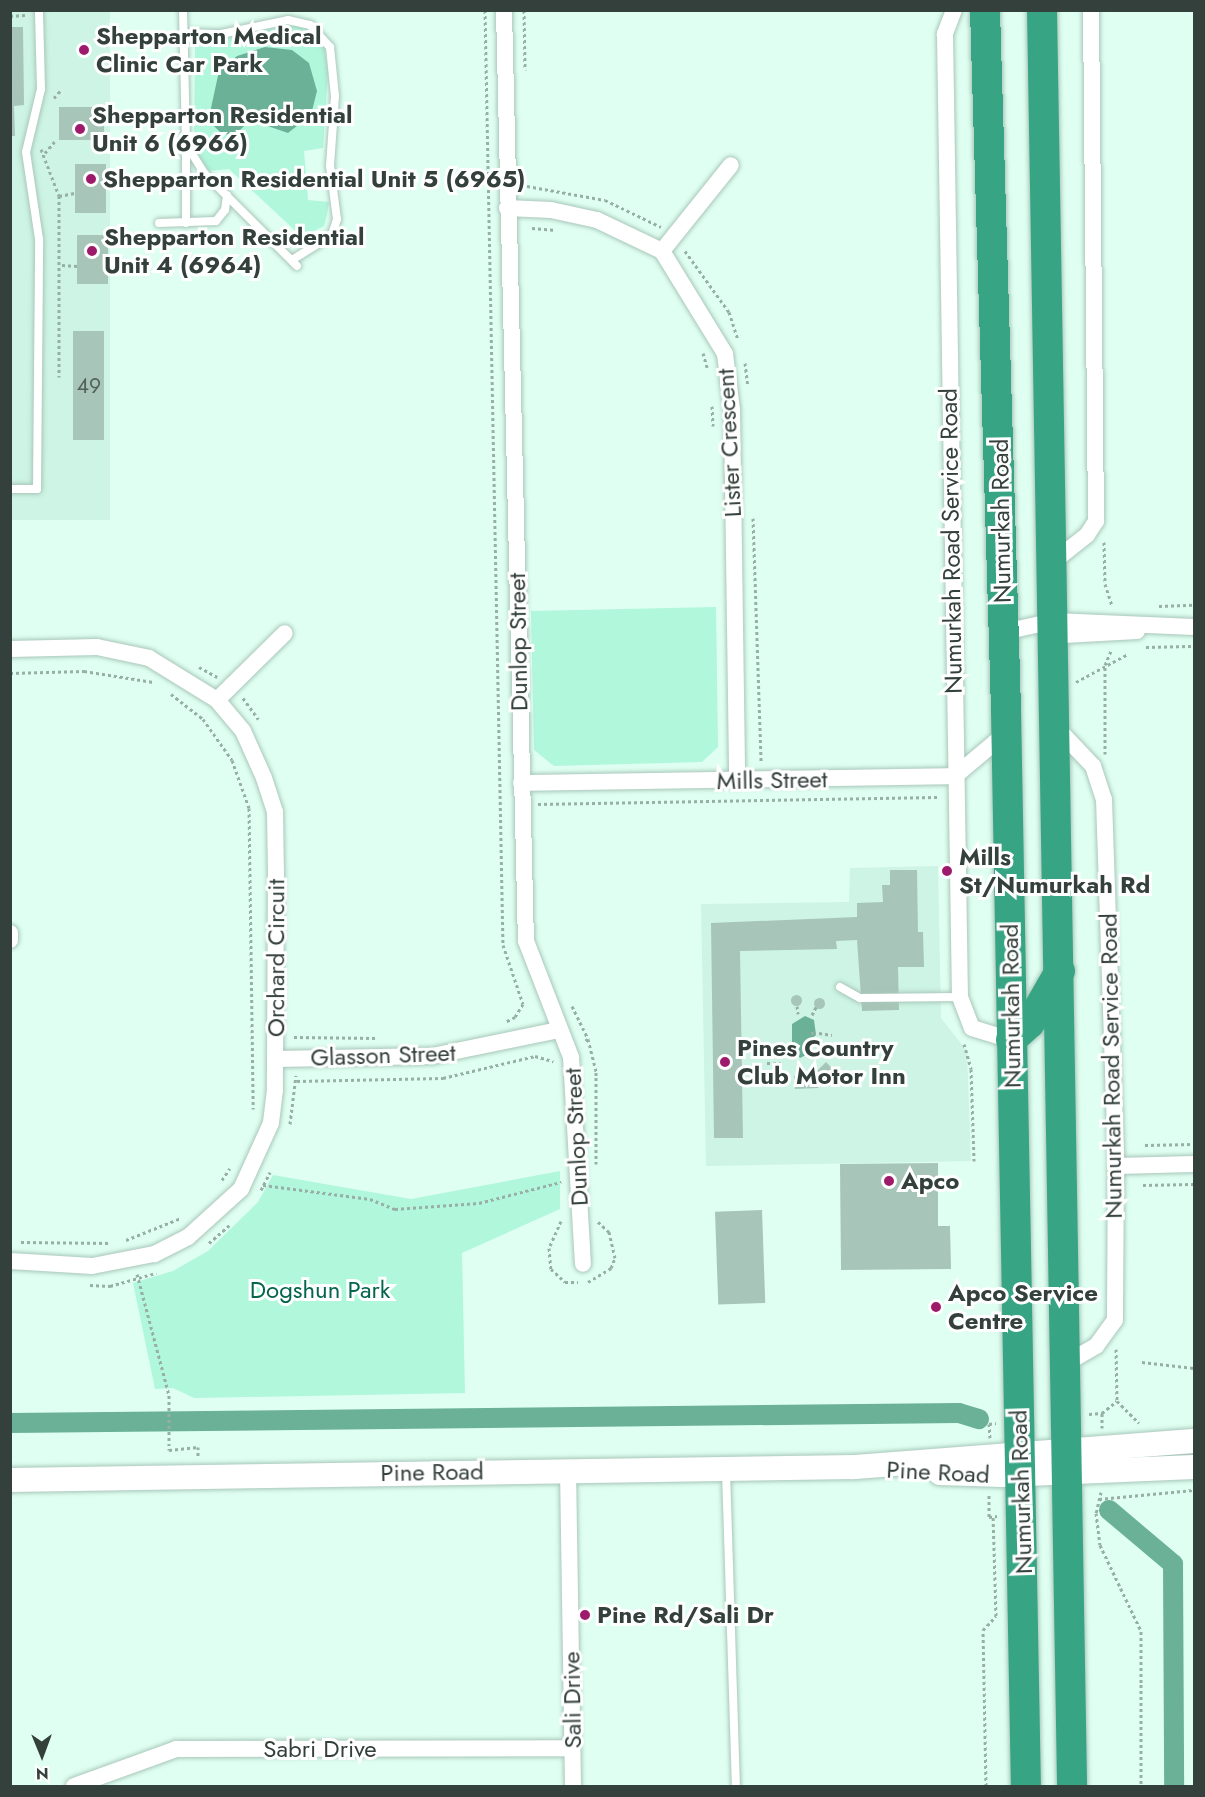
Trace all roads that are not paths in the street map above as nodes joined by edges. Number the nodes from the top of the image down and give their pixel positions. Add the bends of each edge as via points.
1 (39, 10) edge
2 (183, 10) edge
3 (504, 10) edge
4 (954, 10) edge
5 (986, 10) edge
6 (1042, 10) edge
7 (1091, 10) edge
8 (183, 33) junction
9 (186, 144) junction
10 (731, 165) dead end
11 (227, 195) junction
12 (507, 208) junction
13 (159, 223) dead end
14 (186, 224) junction
15 (667, 245) junction
16 (10, 489) edge
17 (1053, 562) junction
18 (1194, 627) edge
19 (1054, 629) junction
20 (1004, 632) junction
21 (285, 633) dead end
22 (10, 649) edge
23 (218, 700) junction
24 (1056, 727) junction
25 (1006, 733) junction
26 (955, 776) junction
27 (737, 780) junction
28 (521, 783) junction
29 (10, 933) edge
30 (10, 939) edge
31 (1060, 971) junction
32 (840, 987) dead end
33 (960, 997) junction
34 (559, 1030) junction
35 (1011, 1040) junction
36 (276, 1059) junction
37 (1194, 1164) edge
38 (1116, 1166) junction
39 (10, 1261) edge
40 (583, 1264) dead end
41 (1067, 1363) junction
42 (1194, 1441) edge
43 (1170, 1445) junction
44 (1069, 1460) junction
45 (1021, 1465) junction
46 (726, 1468) junction
47 (1184, 1468) edge
48 (568, 1469) junction
49 (10, 1480) edge
50 (572, 1748) junction
51 (74, 1786) edge
52 (573, 1786) edge
53 (736, 1786) edge
54 (1026, 1786) edge
55 (1072, 1786) edge

1 - 16 lane via 41,89 27,170 39,239 37,489
2 - 8 lane
3 - 12 street, Dunlop Street
4 - 26 street, Numurkah Road Service Road via 945,34
5 - 20 highway, Numurkah Road
6 - 17 highway, Numurkah Road
7 - 17 street via 1096,521 1087,535
8 - 9 lane
8 - 11 lane via 207,35 275,21 302,21 319,31 330,47 335,96 330,166 337,219 332,235 294,263
9 - 11 lane via 201,169
9 - 14 lane
10 - 15 street
11 - 14 lane via 225,210 216,221
12 - 15 street via 551,210 597,220
12 - 28 street, Dunlop Street
13 - 14 lane
15 - 27 street, Lister Crescent via 724,354 732,410
17 - 19 highway, Numurkah Road
18 - 19 street
19 - 20 street
19 - 24 highway, Numurkah Road
20 - 25 highway, Numurkah Road
21 - 23 street
22 - 23 street, Orchard Circuit via 97,647 149,658
23 - 36 street, Orchard Circuit via 243,730 275,812
24 - 31 highway, Numurkah Road
24 - 38 street, Numurkah Road Service Road via 1093,766 1104,800
25 - 26 street
25 - 35 highway, Numurkah Road
26 - 27 street, Mills Street
26 - 33 street, Numurkah Road Service Road
27 - 28 street, Mills Street
28 - 34 street, Dunlop Street via 526,941
29 - 30 street
31 - 35 highway via 1030,1023
31 - 41 highway, Numurkah Road
32 - 33 lane via 860,998
33 - 35 street, Numurkah Road Service Road via 972,1028 985,1036
34 - 36 street, Glasson Street via 432,1056
34 - 40 street, Dunlop Street via 571,1057
35 - 45 highway, Numurkah Road
36 - 39 street, Orchard Circuit via 271,1124 250,1173 216,1216 188,1237 133,1260 92,1266
37 - 38 street
38 - 41 street, Numurkah Road Service Road via 1115,1320 1096,1346
41 - 44 highway, Numurkah Road
42 - 43 street
43 - 44 street via 1102,1446
43 - 47 street
44 - 45 street, Pine Road
44 - 47 street via 1102,1471
44 - 55 highway, Numurkah Road
45 - 46 street, Pine Road
45 - 54 highway, Numurkah Road
46 - 48 street, Pine Road
46 - 53 lane
48 - 49 street, Pine Road
48 - 50 street, Sali Drive
50 - 51 street, Sabri Drive via 176,1749
50 - 52 street, Sali Drive

